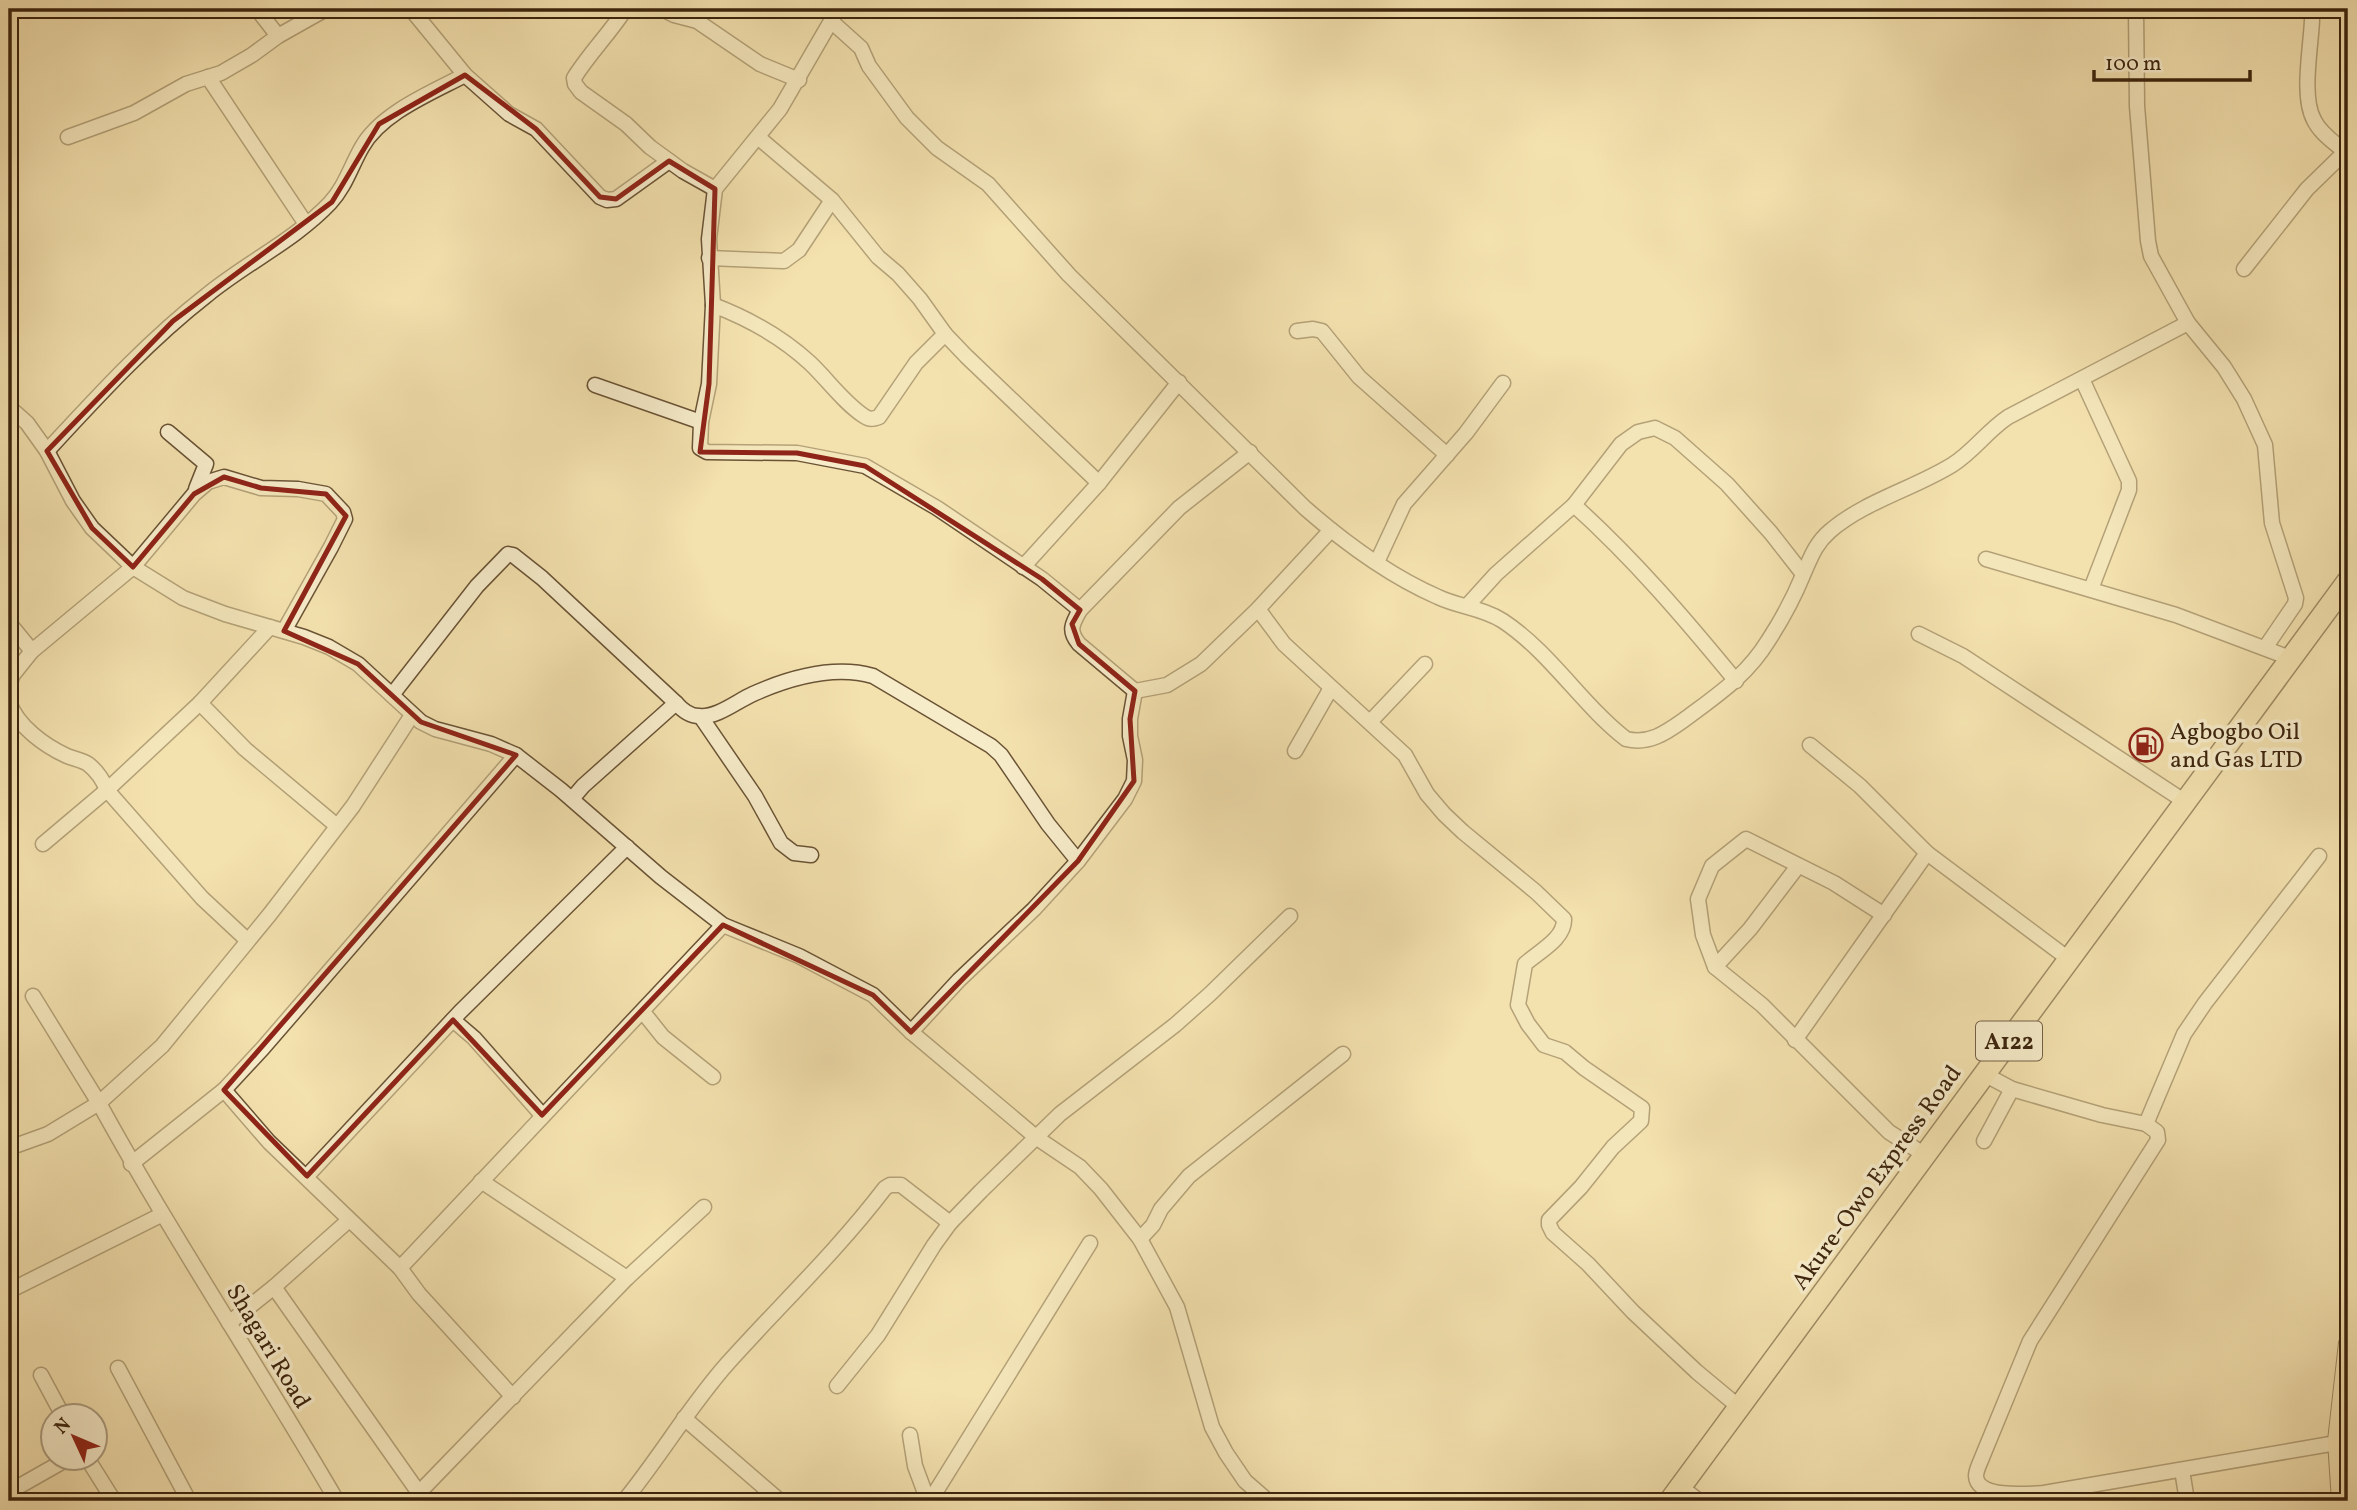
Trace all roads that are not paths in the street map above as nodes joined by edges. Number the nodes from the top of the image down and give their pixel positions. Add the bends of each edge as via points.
1 (257, 9) edge
2 (326, 9) edge
3 (411, 9) edge
4 (662, 9) edge
5 (2136, 9) edge
6 (624, 10) edge
7 (835, 15) edge
8 (2312, 20) dead end
9 (278, 36) junction
10 (465, 75) junction
11 (208, 77) junction
12 (799, 80) junction
13 (68, 137) dead end
14 (759, 138) junction
15 (2347, 153) edge
16 (668, 161) junction
17 (715, 190) junction
18 (832, 200) junction
19 (306, 224) junction
20 (709, 258) junction
21 (2244, 269) dead end
22 (713, 305) junction
23 (2188, 323) junction
24 (1297, 331) dead end
25 (945, 334) junction
26 (2082, 379) junction
27 (1179, 382) junction
28 (1503, 383) dead end
29 (595, 385) dead end
30 (9, 407) edge
31 (701, 422) junction
32 (168, 432) dead end
33 (47, 451) junction
34 (1250, 453) junction
35 (1447, 455) junction
36 (1099, 483) junction
37 (194, 494) junction
38 (1574, 505) junction
39 (1331, 530) junction
40 (1986, 559) dead end
41 (1377, 562) junction
42 (133, 567) junction
43 (1023, 567) junction
44 (1804, 574) junction
45 (2348, 581) edge
46 (2091, 589) junction
47 (1467, 606) junction
48 (1258, 609) junction
49 (1080, 610) junction
50 (9, 623) edge
51 (277, 629) junction
52 (1919, 634) dead end
53 (2265, 648) junction
54 (32, 651) junction
55 (2290, 658) junction
56 (1426, 664) dead end
57 (1736, 681) junction
58 (9, 688) edge
59 (1331, 688) junction
60 (1135, 691) junction
61 (392, 695) junction
62 (9, 702) edge
63 (200, 703) junction
64 (676, 703) junction
65 (412, 715) junction
66 (701, 717) junction
67 (1370, 722) junction
68 (1810, 745) dead end
69 (1295, 751) dead end
70 (516, 755) junction
71 (107, 790) junction
72 (572, 799) junction
73 (2184, 802) junction
74 (337, 826) junction
75 (43, 844) dead end
76 (627, 847) junction
77 (1927, 853) junction
78 (811, 855) dead end
79 (2319, 856) dead end
80 (1078, 861) junction
81 (1798, 866) junction
82 (1884, 915) junction
83 (1290, 916) dead end
84 (723, 925) junction
85 (247, 940) junction
86 (2070, 960) junction
87 (1715, 967) junction
88 (33, 996) dead end
89 (643, 1012) junction
90 (453, 1020) junction
91 (911, 1032) junction
92 (1795, 1040) junction
93 (1343, 1054) dead end
94 (1984, 1074) junction
95 (713, 1077) dead end
96 (2012, 1089) junction
97 (224, 1090) junction
98 (99, 1103) junction
99 (542, 1115) junction
100 (2146, 1124) junction
101 (1037, 1138) junction
102 (1984, 1141) dead end
103 (9, 1148) edge
104 (1924, 1155) junction
105 (131, 1164) junction
106 (307, 1176) junction
107 (481, 1181) junction
108 (704, 1206) dead end
109 (161, 1215) junction
110 (349, 1220) junction
111 (950, 1223) junction
112 (1140, 1239) junction
113 (1090, 1243) dead end
114 (400, 1268) junction
115 (627, 1278) junction
116 (274, 1287) junction
117 (9, 1291) edge
118 (229, 1322) junction
119 (2348, 1343) edge
120 (118, 1368) dead end
121 (41, 1375) dead end
122 (837, 1386) dead end
123 (513, 1397) junction
124 (55, 1402) edge
125 (1739, 1407) junction
126 (684, 1418) junction
127 (910, 1435) dead end
128 (2343, 1441) edge
129 (2182, 1470) junction
130 (44, 1472) edge
131 (96, 1472) edge
132 (9, 1492) edge
133 (1676, 1494) edge
134 (415, 1497) edge
135 (114, 1501) edge
136 (189, 1501) edge
137 (337, 1501) edge
138 (624, 1501) edge
139 (780, 1501) edge
140 (929, 1501) edge
141 (1268, 1501) edge
142 (1699, 1501) edge
143 (2187, 1501) edge
144 (2342, 1501) edge

1 - 9 street
2 - 9 street
3 - 10 street
4 - 12 street via 697,21 760,64
5 - 23 street via 2137,106 2148,241 2151,256
6 - 16 street via 584,61 574,78 576,85
7 - 12 street
7 - 27 street via 907,118 937,148 988,184 1069,275
8 - 15 street via 2308,89 2312,118
9 - 11 street via 240,63
10 - 16 street via 509,114 536,129 607,200 616,199
10 - 19 street via 379,124 331,202
11 - 13 street via 134,113
11 - 19 street
12 - 14 street
14 - 17 street
14 - 18 street
15 - 21 street via 2307,189
16 - 17 street
17 - 20 street
18 - 20 street via 799,250 784,261
18 - 25 street
19 - 33 street via 173,321
20 - 22 street
22 - 25 street via 783,343 856,410 872,419 879,417 916,363
22 - 31 street via 709,384
23 - 26 street
23 - 53 street via 2231,377 2265,445 2272,523 2296,598
24 - 35 street via 1322,331 1359,377
25 - 36 street
26 - 44 street via 2008,417 1953,464 1842,522 1818,542
26 - 46 street via 2129,481
27 - 34 street
27 - 36 street
28 - 35 street
29 - 31 street
30 - 33 street
31 - 43 street via 702,452 797,453 865,466
32 - 37 street via 206,464
33 - 42 street via 92,528
34 - 39 street
34 - 49 street via 1179,508
35 - 41 street via 1404,504
36 - 43 street
37 - 42 street
37 - 51 street via 223,477 261,488 326,494 343,512 340,528
38 - 44 street via 1621,444 1638,432 1655,428 1675,438 1727,484
38 - 47 street
38 - 57 street via 1614,541
39 - 41 street
39 - 48 street
40 - 46 street
41 - 47 street via 1419,589
42 - 51 street via 183,598
42 - 54 street
43 - 49 street
44 - 57 street via 1769,639
45 - 55 highway, Akure-Owo Express Road / A122
46 - 53 street
47 - 57 street via 1510,625 1626,739 1638,742 1665,733
48 - 59 street via 1284,644
48 - 60 street via 1182,678
49 - 60 street via 1072,635
50 - 54 street
51 - 61 street via 329,647 358,664
51 - 63 street
52 - 73 street via 1973,663
53 - 55 street
54 - 58 street via 12,676
55 - 73 highway, Akure-Owo Express Road / A122
56 - 67 street
59 - 67 street
59 - 69 street
60 - 80 street via 1130,719 1133,781 1114,816
61 - 64 street via 477,586 508,554 542,578
61 - 65 street
62 - 71 street via 20,722 49,746 86,763
63 - 71 street
63 - 74 street via 245,750
64 - 66 street
64 - 72 street
65 - 70 street via 435,729
65 - 74 street
66 - 78 street via 781,843 794,853
66 - 80 street via 789,681 854,671 873,676 1001,755
67 - 125 street via 1405,755 1444,814 1564,919 1563,930 1525,964 1518,1005 1545,1046 1565,1052 1642,1108 1641,1121 1549,1220 1551,1230 1688,1364
68 - 77 street via 1860,786
70 - 72 street
70 - 97 street
71 - 75 street
71 - 85 street via 202,898
72 - 76 street
73 - 86 highway, Akure-Owo Express Road / A122
74 - 85 street
76 - 84 street
76 - 90 street
77 - 82 street
77 - 86 street
79 - 100 street via 2184,1034
80 - 91 street
81 - 82 street
81 - 87 street
81 - 87 street via 1746,839 1712,866 1698,899 1703,935
82 - 92 street
83 - 101 street via 1193,1009 1060,1114
84 - 89 street
84 - 91 street via 799,956 873,995
85 - 98 street via 162,1046
86 - 94 highway, Akure-Owo Express Road / A122
87 - 92 street via 1762,1005
88 - 98 street, Shagari Road
89 - 95 street via 663,1037
89 - 99 street
90 - 99 street
90 - 106 street
91 - 101 street
92 - 104 street via 1889,1132
93 - 112 street via 1189,1177
94 - 96 street
94 - 104 highway, Akure-Owo Express Road / A122
96 - 100 street
96 - 102 street
97 - 105 street
97 - 106 street
98 - 103 street via 48,1134
98 - 105 street, Shagari Road
99 - 107 street
100 - 129 street via 2157,1132 2158,1140 2030,1341 1976,1476 1986,1489 2016,1495
101 - 111 street
101 - 112 street via 1080,1167
104 - 125 highway, Akure-Owo Express Road / A122
105 - 109 street, Shagari Road
106 - 110 street
107 - 114 street
107 - 115 street
108 - 115 street
109 - 117 street
109 - 118 street, Shagari Road
110 - 114 street
110 - 116 street
111 - 122 street via 878,1335
111 - 126 street via 901,1185 885,1188 848,1236 728,1363
112 - 141 street via 1177,1307 1212,1427 1245,1481
113 - 140 street
114 - 123 street
115 - 123 street
116 - 118 street
116 - 134 street
118 - 137 street, Shagari Road
119 - 128 main road
120 - 136 street
121 - 124 street
123 - 134 street
125 - 133 highway, Akure-Owo Express Road / A122
126 - 138 street
126 - 139 street
127 - 140 street via 915,1466
128 - 129 street
128 - 144 main road
129 - 143 street
130 - 132 street
131 - 135 street
133 - 142 street

